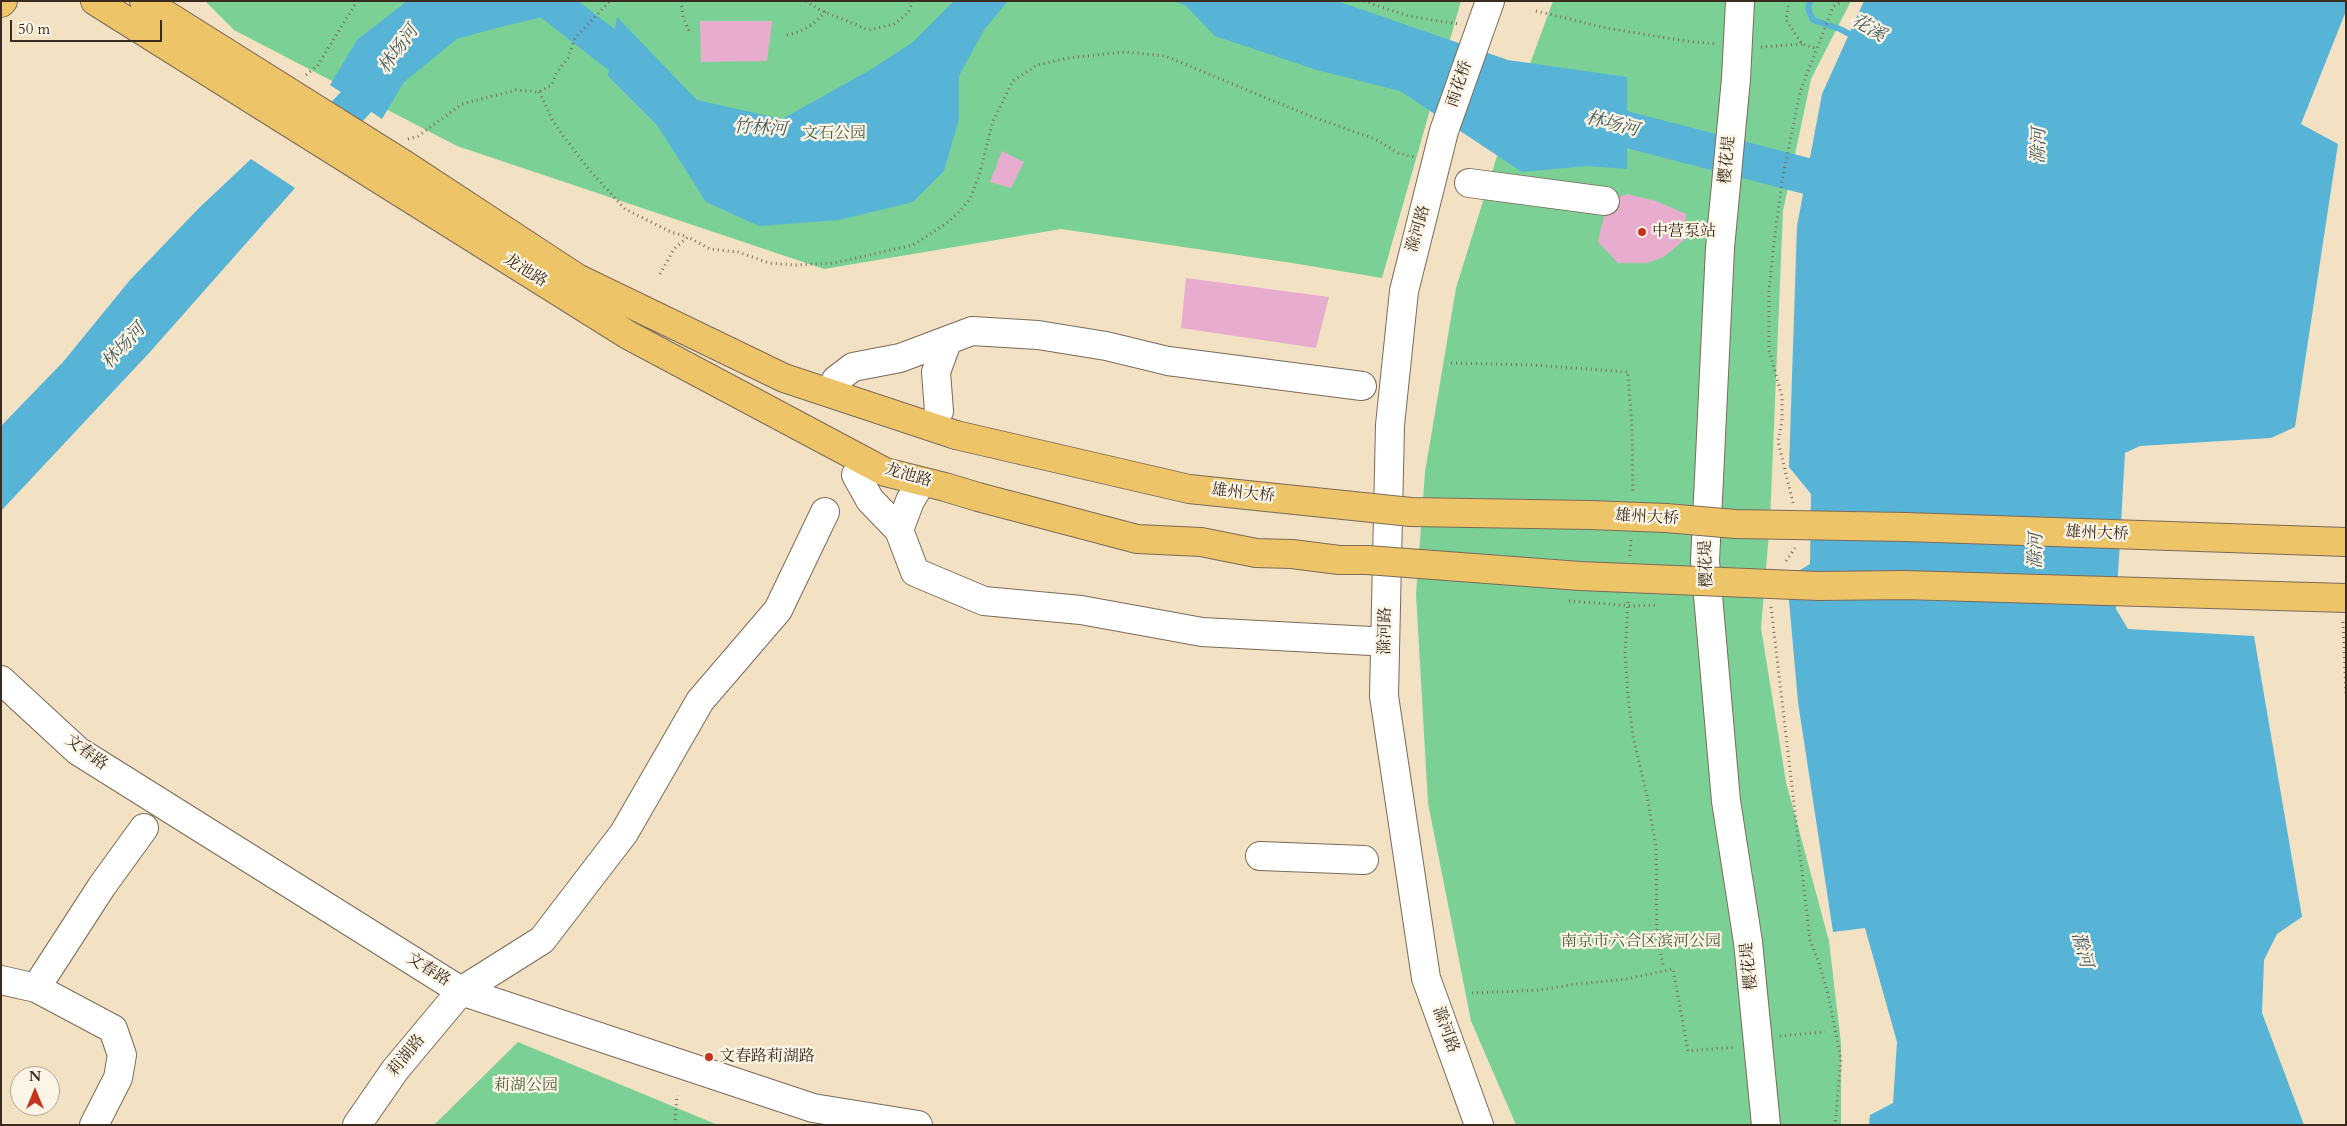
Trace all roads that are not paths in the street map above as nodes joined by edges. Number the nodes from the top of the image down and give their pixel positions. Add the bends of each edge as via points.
1 (94, 1) edge
2 (144, 1) edge
3 (1490, 1) edge
4 (1740, 1) edge
5 (1444, 131) joint
6 (1469, 183) dead end
7 (1604, 201) dead end
8 (947, 342) junction
9 (836, 380) dead end
10 (1362, 386) dead end
11 (939, 411) dead end
12 (956, 435) joint
13 (856, 475) dead end
14 (919, 486) dead end
15 (825, 512) dead end
16 (899, 530) junction
17 (2346, 542) edge
18 (2344, 607) edge
19 (1371, 641) dead end
20 (1, 680) edge
21 (144, 828) dead end
22 (1260, 856) dead end
23 (1364, 860) dead end
24 (1, 980) edge
25 (36, 988) junction
26 (461, 991) junction
27 (94, 1125) edge
28 (357, 1125) edge
29 (918, 1125) edge
30 (1479, 1125) edge
31 (1766, 1125) edge

1 - 18 main road, 龙池路, bridge via 628,335 885,472 978,498 1137,539 1201,542 1256,553 1340,560 1580,576 1819,586 1904,585
2 - 12 main road, 龙池路 via 406,165 577,278 784,378
3 - 5 street, 雨花桥 via 1471,31
4 - 31 street, 樱花堤 via 1720,248 1705,561 1726,800 1748,942
5 - 30 street, 滁河路 via 1411,255 1397,356 1390,425 1384,696 1426,978
6 - 7 street
8 - 9 street via 900,358 853,368
8 - 10 street via 972,331 1038,335 1106,346 1168,361
8 - 11 street via 936,372
12 - 17 main road, 雄州大桥, bridge via 1189,489 1411,512 1590,515 1735,524
13 - 16 street via 870,500
14 - 16 street
15 - 26 street, 莉湖路 via 778,610 700,701 624,833 542,940
16 - 19 street via 915,572 984,601 1081,610 1202,632
20 - 26 street, 文春路 via 78,751
21 - 25 street
22 - 23 street
24 - 25 street
25 - 27 street via 113,1029 122,1055 118,1078
26 - 28 street, 莉湖路 via 395,1070
26 - 29 street, 文春路 via 812,1108

